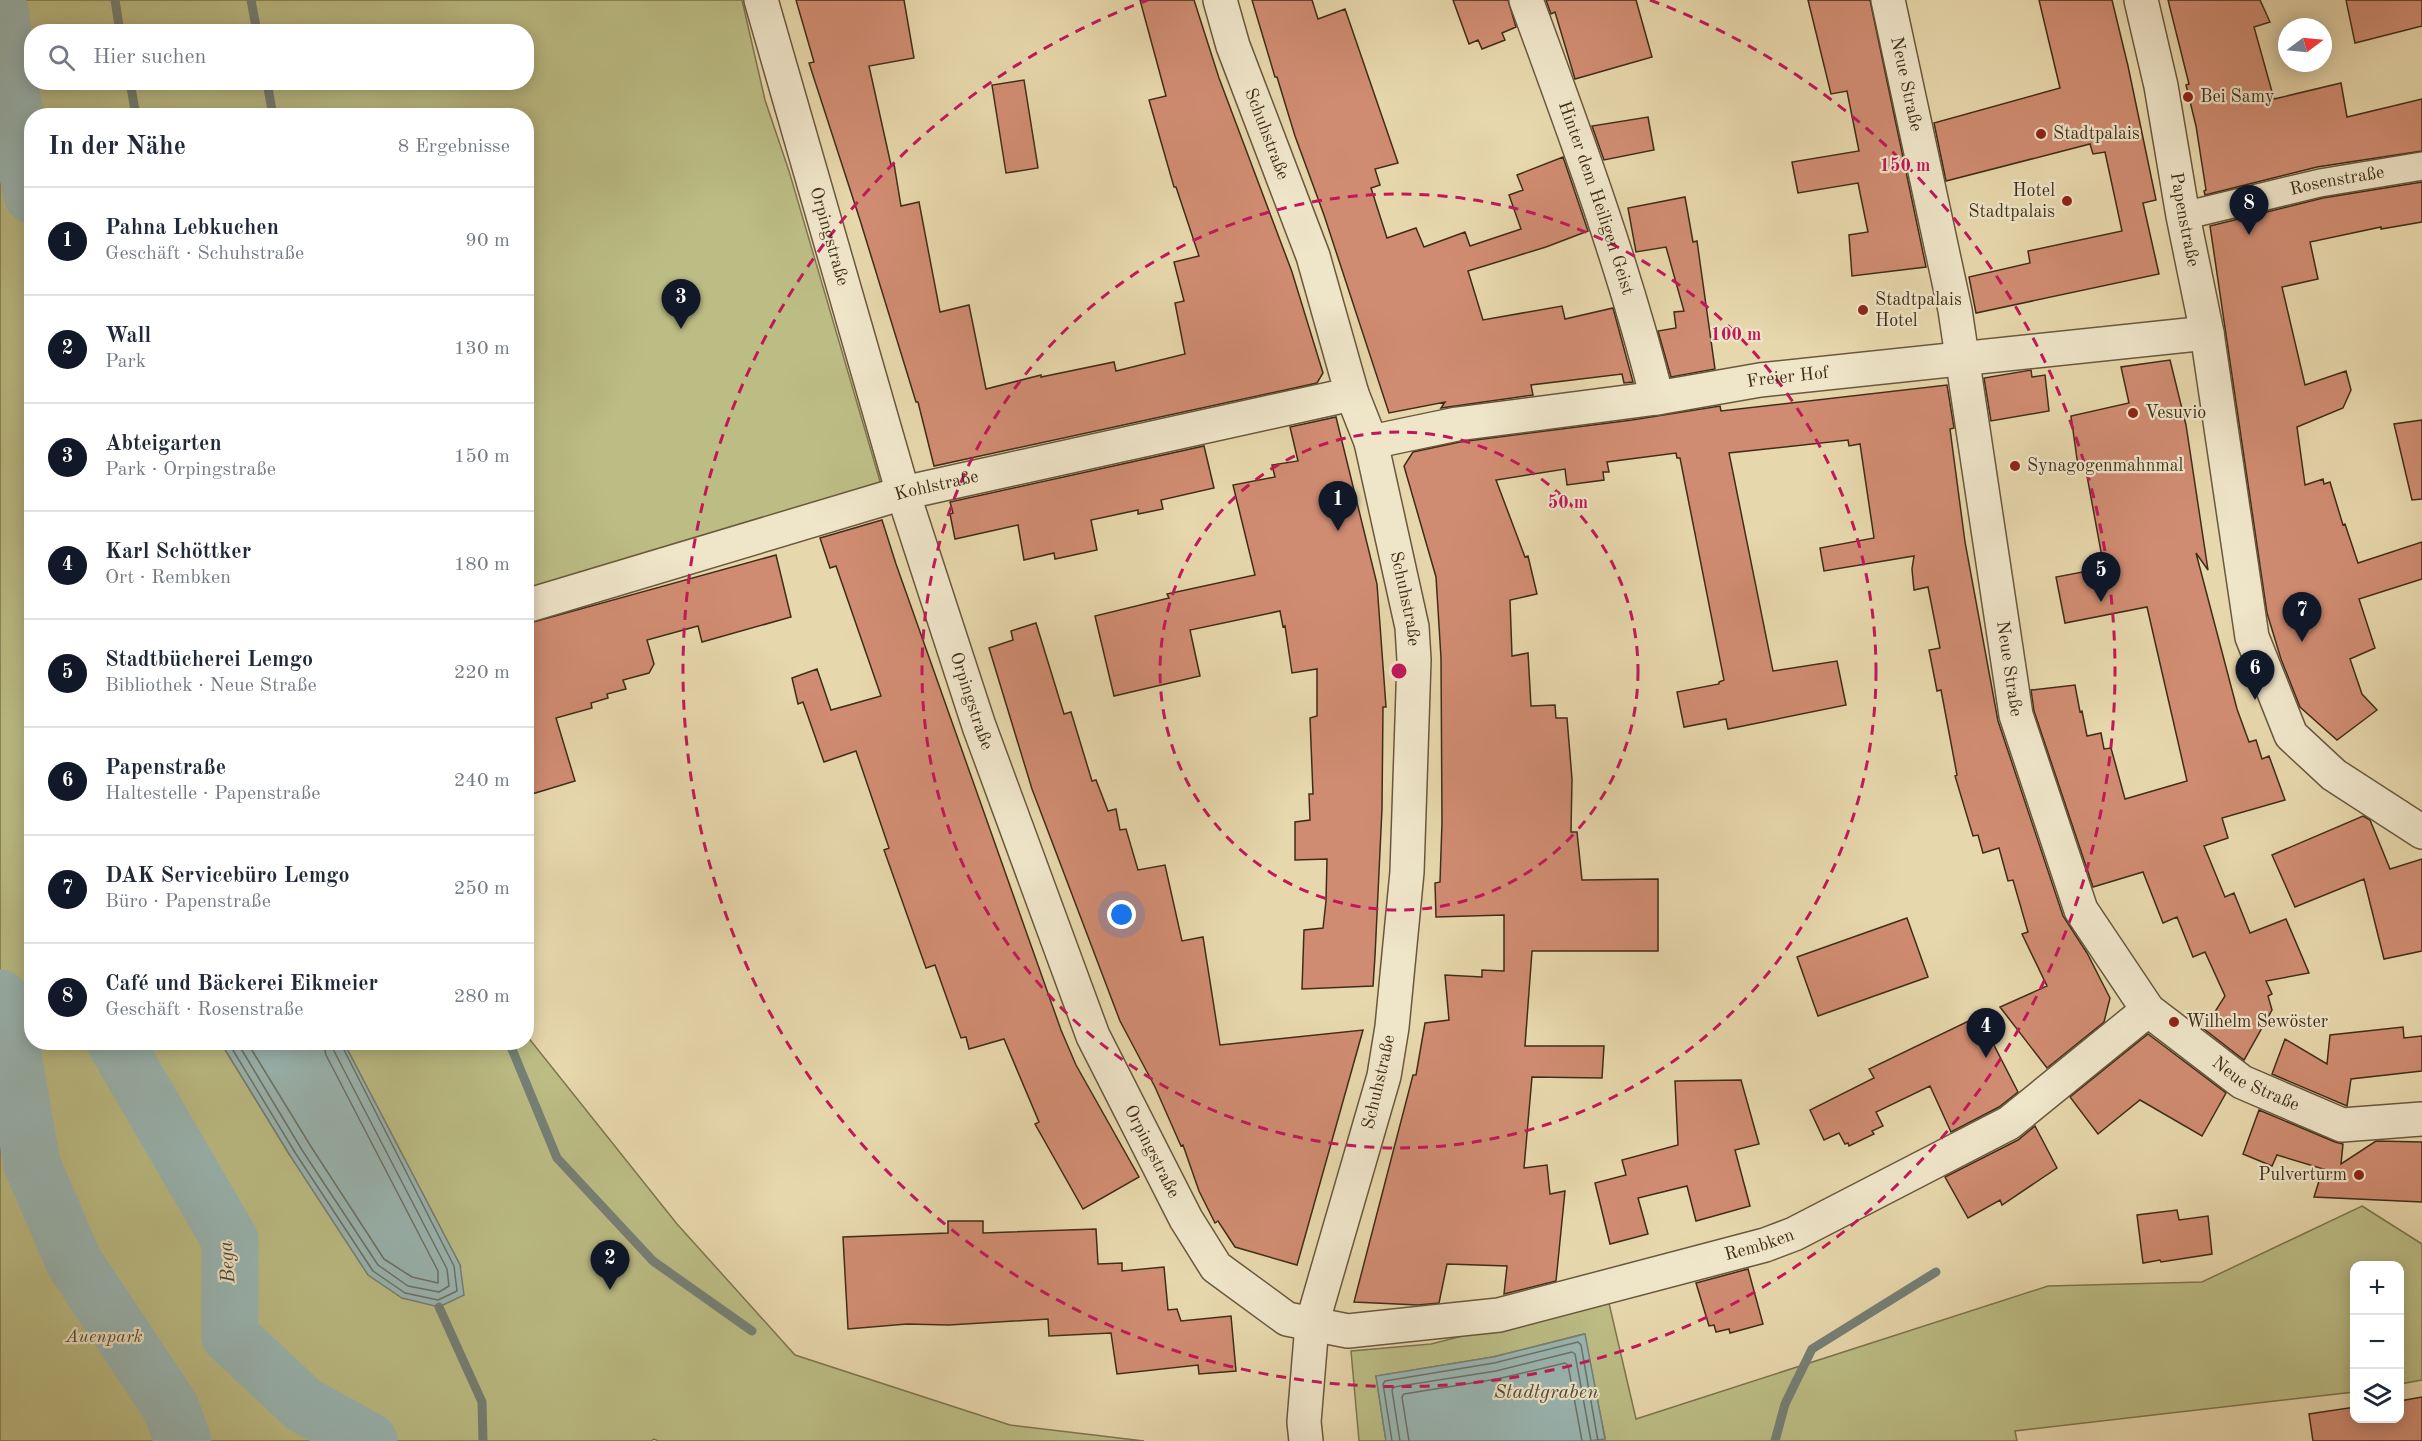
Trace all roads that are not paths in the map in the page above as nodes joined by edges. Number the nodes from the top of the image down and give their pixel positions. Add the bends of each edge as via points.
1 (761, 0) edge
2 (1220, 0) edge
3 (1526, 0) edge
4 (1888, 0) edge
5 (2141, 0) edge
6 (2422, 166) edge
7 (2183, 216) junction
8 (2207, 333) junction
9 (1962, 358) junction
10 (1352, 394) junction
11 (1657, 398) junction
12 (1371, 442) junction
13 (903, 492) junction
14 (534, 604) edge
15 (2422, 831) edge
16 (2148, 1010) junction
17 (2422, 1119) edge
18 (1312, 1324) junction
19 (1306, 1441) edge

1 - 13 street, Orpingstraße
2 - 10 street, Schuhstraße via 1233,46 1312,256
3 - 11 street, Hinter dem Heiligen Geist via 1632,304
4 - 9 street, Neue Straße via 1945,257
5 - 7 street, Papenstraße via 2161,86
6 - 7 street, Rosenstraße via 2320,183
7 - 8 street, Papenstraße
8 - 9 street, Freier Hof
8 - 15 street, Papenstraße via 2252,637 2291,735 2334,775
9 - 11 street, Freier Hof via 1760,380
9 - 16 street, Neue Straße via 2016,715 2081,910
10 - 12 street, Schuhstraße
10 - 13 street, Kohlstraße
11 - 12 street, Freier Hof via 1457,424
12 - 18 street, Schuhstraße via 1412,627 1407,872 1384,1076
13 - 14 street, Kohlstraße
13 - 18 street, Orpingstraße via 979,726 1093,1036 1186,1220 1216,1267 1287,1319
16 - 17 street, Neue Straße via 2242,1082 2342,1125
16 - 18 street, Rembken via 2009,1124 1765,1245 1499,1316 1348,1331
18 - 19 street, Schuhstraße

